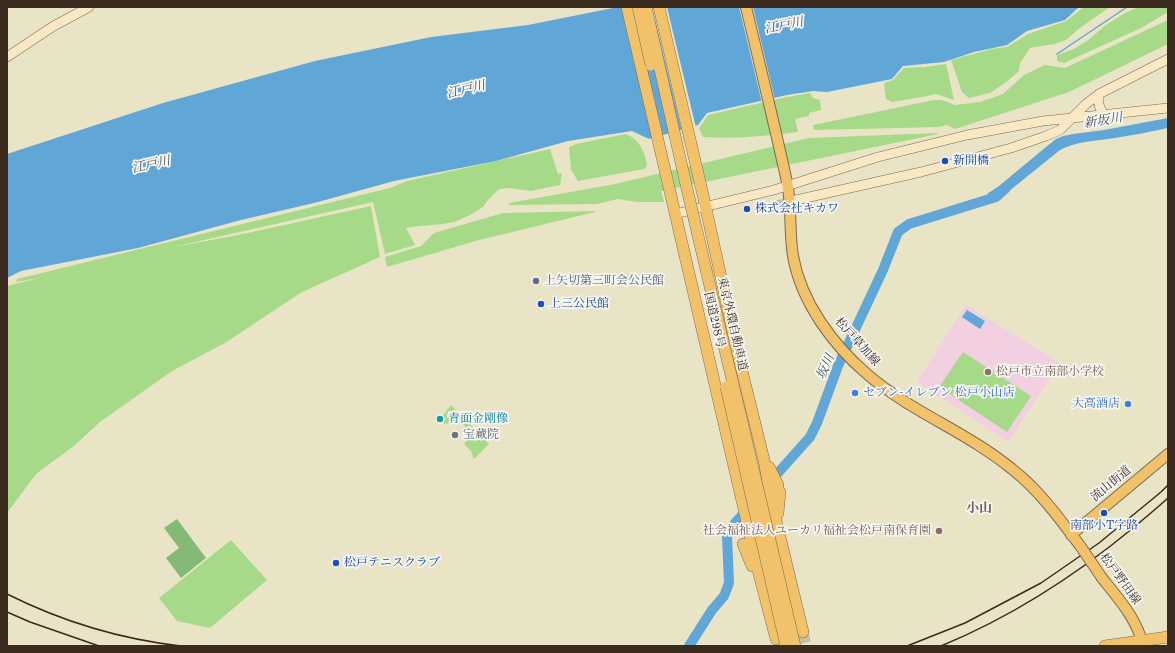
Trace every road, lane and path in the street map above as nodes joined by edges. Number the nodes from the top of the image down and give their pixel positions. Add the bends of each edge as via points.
1 (89, 7) edge
2 (627, 7) edge
3 (638, 7) edge
4 (646, 7) edge
5 (659, 7) edge
6 (746, 7) edge
7 (7, 57) edge
8 (1168, 59) edge
9 (1099, 94) junction
10 (1168, 108) edge
11 (1105, 115) junction
12 (1072, 118) junction
13 (787, 186) junction
14 (796, 200) tunnel mouth
15 (705, 206) junction
16 (675, 214) junction
17 (1168, 454) edge
18 (767, 467) junction
19 (776, 492) junction
20 (748, 525) junction
21 (1071, 535) junction
22 (760, 578) junction
23 (803, 632) tunnel mouth
24 (1168, 637) edge
25 (776, 639) dead end
26 (1143, 643) edge
27 (1168, 644) edge
28 (786, 646) edge
29 (795, 646) edge
30 (1105, 646) edge
31 (1155, 646) edge

1 - 7 street
2 - 16 highway, 国道298号
3 - 28 highway, 東京外環自動車道, bridge
4 - 29 highway, 東京外環自動車道, bridge
5 - 15 highway, 国道298号
6 - 13 main road, 松戸草加線
8 - 9 street
9 - 11 street via 1098,104
9 - 12 street
10 - 11 street
11 - 12 street
12 - 13 street via 967,135 878,157
12 - 14 street via 1060,130 1011,148 921,172
13 - 15 street
13 - 21 main road, 松戸草加線 via 793,255 799,280 816,313 841,348 891,393 983,448 1011,468 1037,492
15 - 16 street
15 - 18 highway, 国道298号 via 738,355
16 - 20 highway, 国道298号
17 - 21 main road, 流山街道
18 - 19 highway, 国道298号
18 - 19 highway
19 - 23 highway, 国道298号 via 777,521
20 - 22 highway, 国道298号
20 - 22 highway via 743,541 752,566
21 - 26 main road, 松戸野田線, bridge via 1134,622
22 - 25 highway, 国道298号
24 - 26 highway
26 - 30 highway
27 - 31 highway

